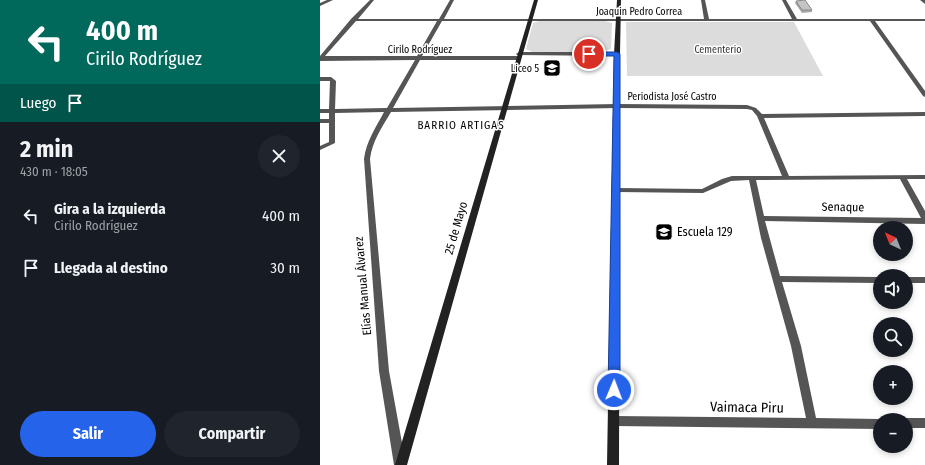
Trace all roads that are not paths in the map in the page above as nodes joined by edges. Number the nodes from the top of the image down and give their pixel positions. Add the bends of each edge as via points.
1 (331, 0) edge
2 (372, 0) edge
3 (452, 0) edge
4 (536, 0) edge
5 (619, 0) edge
6 (703, 0) edge
7 (784, 0) edge
8 (922, 0) edge
9 (925, 3) edge
10 (320, 5) edge
11 (353, 20) junction
12 (440, 20) junction
13 (530, 20) junction
14 (618, 20) junction
15 (707, 20) junction
16 (795, 20) junction
17 (925, 20) edge
18 (872, 21) junction
19 (617, 54) junction
20 (519, 56) junction
21 (321, 59) edge
22 (419, 59) junction
23 (320, 79) edge
24 (925, 95) edge
25 (617, 106) junction
26 (504, 108) junction
27 (390, 109) junction
28 (320, 111) edge
29 (332, 111) junction
30 (925, 114) edge
31 (760, 116) junction
32 (320, 121) edge
33 (332, 121) junction
34 (320, 148) edge
35 (786, 177) junction
36 (902, 177) junction
37 (925, 177) edge
38 (752, 178) junction
39 (617, 190) junction
40 (762, 218) junction
41 (925, 219) edge
42 (777, 279) junction
43 (873, 280) edge
44 (913, 280) edge
45 (925, 280) edge
46 (614, 421) junction
47 (812, 423) junction
48 (913, 423) edge
49 (925, 423) edge
50 (873, 424) edge
51 (401, 464) edge
52 (613, 465) edge

1 - 10 street
2 - 11 street
3 - 12 street, Elías Manual Álvarez
4 - 13 street, 25 de Mayo
5 - 14 street
6 - 15 street
7 - 16 street
8 - 9 street
11 - 12 street, Joaquin Pedro Correa
11 - 21 street
12 - 13 street, Joaquin Pedro Correa
12 - 22 street, Elías Manual Álvarez
13 - 14 street, Joaquin Pedro Correa
13 - 20 street, 25 de Mayo
14 - 15 street, Joaquin Pedro Correa
14 - 19 street
15 - 16 street, Joaquin Pedro Correa
16 - 18 street, Joaquin Pedro Correa
17 - 18 street, Joaquin Pedro Correa
18 - 24 street
19 - 20 street, Cirilo Rodríguez
19 - 25 street
20 - 22 street, Cirilo Rodríguez
20 - 26 street, 25 de Mayo
21 - 22 street, Cirilo Rodríguez
22 - 27 street, Elías Manual Álvarez
23 - 29 street via 333,81
25 - 26 street, Periodista José Castro
25 - 31 street, Periodista José Castro via 747,107 754,109
25 - 39 street
26 - 27 street, Periodista José Castro
26 - 51 street, 25 de Mayo
27 - 29 street, Periodista José Castro
27 - 51 street, Elías Manual Álvarez via 372,140 367,159 384,371
28 - 29 street, Periodista José Castro
29 - 33 street
30 - 31 street, Periodista José Castro
31 - 35 street
32 - 33 street
33 - 34 street via 332,144
35 - 36 street
35 - 38 street
36 - 37 street
36 - 41 street
38 - 39 street via 728,178 703,191
38 - 40 street
39 - 46 street
40 - 41 street, Senaque
40 - 42 street
42 - 43 street
42 - 47 street via 796,346
44 - 45 street
46 - 47 street, Vaimaca Piru
46 - 52 street
47 - 50 street, Vaimaca Piru
48 - 49 street

